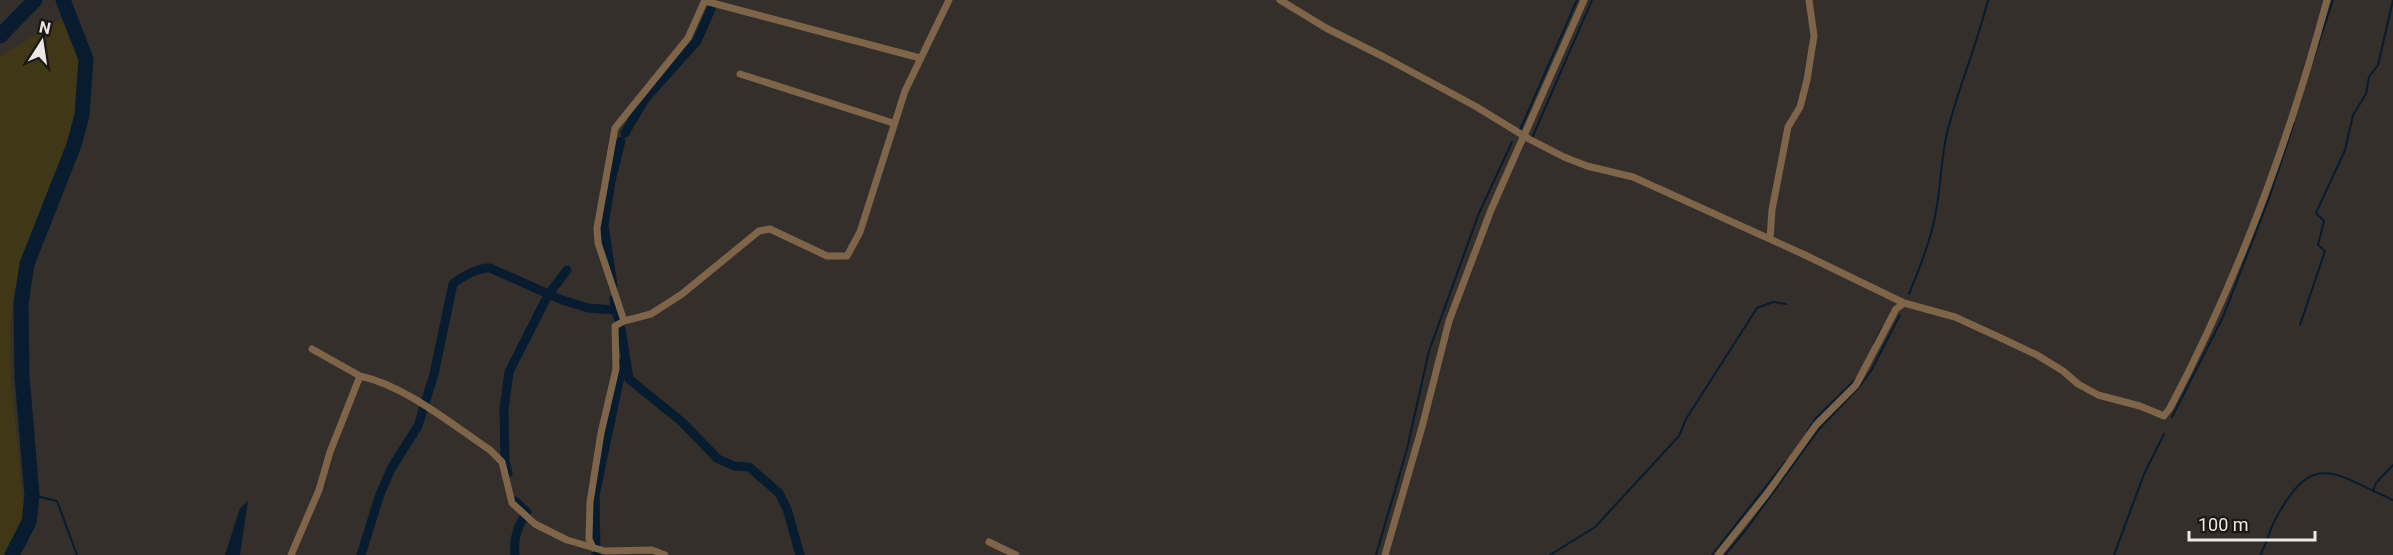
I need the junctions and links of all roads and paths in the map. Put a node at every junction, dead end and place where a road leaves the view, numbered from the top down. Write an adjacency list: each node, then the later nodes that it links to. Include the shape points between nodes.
1 (949, 0): 7 (street)
2 (1280, 0): 10 (street)
3 (1584, 0): 10 (street)
4 (1809, 0): 11 (street, via 1814,36 1807,80 1800,107 1788,127)
5 (2327, 0): 12 (street, via 2266,196 2210,330 2164,416 2098,395 2037,355 1955,317)
6 (705, 1): 7 (street); 13 (street, via 688,38 615,128 597,228 598,243)
7 (920, 58): 9 (street)
8 (740, 74): 9 (street)
9 (893, 123): 13 (street, via 860,232 846,256 827,256 770,229 759,231 682,294 651,314)
10 (1523, 136): 11 (street, via 1580,163 1633,177); 23 (street, via 1449,321)
11 (1770, 239): 12 (street)
12 (1904, 303): 24 (street, via 1896,309 1856,385 1816,425)
13 (624, 321): 16 (street, via 614,328 616,369 592,483)
14 (312, 349): 15 (street)
15 (360, 376): 18 (street, via 395,390 490,450 501,462 512,503 536,524); 20 (street)
16 (589, 539): 18 (street); 19 (street)
17 (989, 542): 22 (street)
18 (579, 544): 19 (street)
19 (593, 548): 21 (street, via 652,550)
20 (291, 555)
21 (665, 555)
22 (1016, 555)
23 (1385, 555)
24 (1718, 555)

